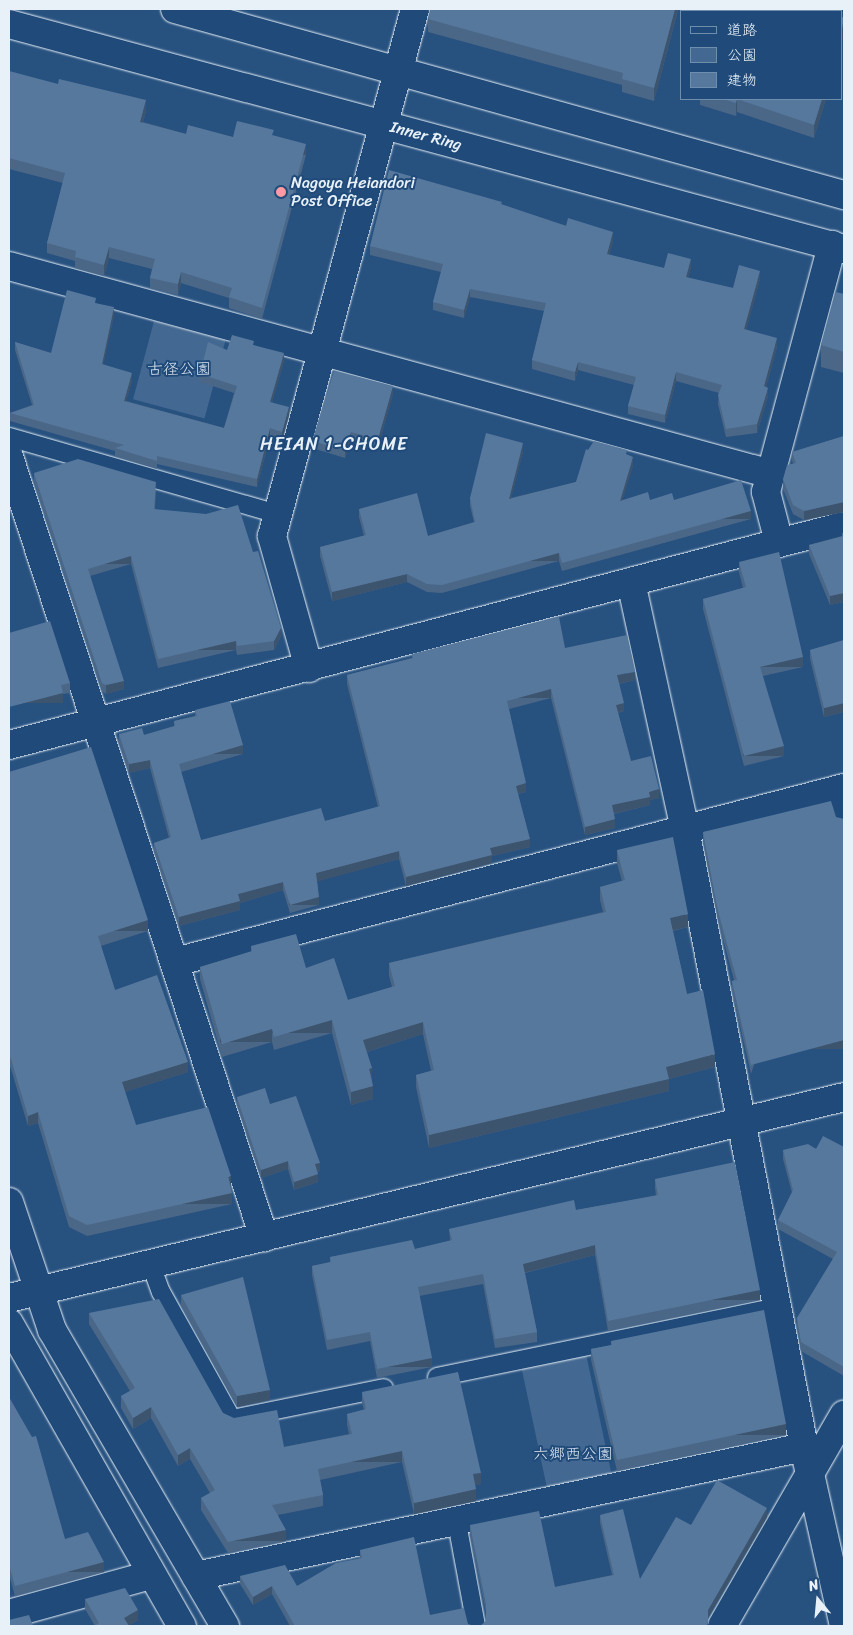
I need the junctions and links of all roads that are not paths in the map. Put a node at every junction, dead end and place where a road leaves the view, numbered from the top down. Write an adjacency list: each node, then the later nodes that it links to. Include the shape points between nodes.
1 (175, 9): 4 (street)
2 (415, 9): 4 (street)
3 (9, 24): 5 (street, Inner Ring)
4 (398, 72): 5 (street); 6 (street)
5 (383, 125): 7 (street, Inner Ring); 9 (street)
6 (844, 195)
7 (838, 247): 12 (street)
8 (9, 266): 9 (street)
9 (321, 352): 12 (street); 13 (street)
10 (9, 437): 13 (lane)
11 (9, 457): 18 (street)
12 (771, 474): 15 (street, via 766,492)
13 (277, 514): 17 (street, via 272,536)
14 (844, 526): 15 (street)
15 (779, 542): 16 (street)
16 (631, 582): 17 (street); 22 (street)
17 (309, 668): 18 (street)
18 (96, 723): 19 (street); 23 (street)
19 (9, 745)
20 (840, 788): 21 (lane); 22 (street)
21 (844, 819)
22 (685, 829): 23 (street); 25 (street)
23 (176, 962): 27 (street)
24 (844, 1097): 25 (street)
25 (742, 1124): 27 (street); 31 (street)
26 (9, 1202): 29 (street)
27 (264, 1237): 28 (street)
28 (151, 1265): 29 (street); 34 (lane, via 161,1292 232,1419)
29 (38, 1292): 30 (street); 39 (street, via 52,1330)
30 (9, 1298)
31 (778, 1307): 33 (lane); 36 (street)
32 (9, 1324): 38 (street)
33 (422, 1380)
34 (403, 1384)
35 (844, 1415): 36 (street)
36 (808, 1459): 37 (street, via 545,1501); 44 (street); 45 (street)
37 (457, 1523): 39 (street); 43 (lane)
38 (151, 1575): 40 (street); 41 (street)
39 (196, 1576): 42 (street)
40 (9, 1614)
41 (182, 1626)
42 (225, 1626)
43 (476, 1626)
44 (722, 1626)
45 (844, 1626)

